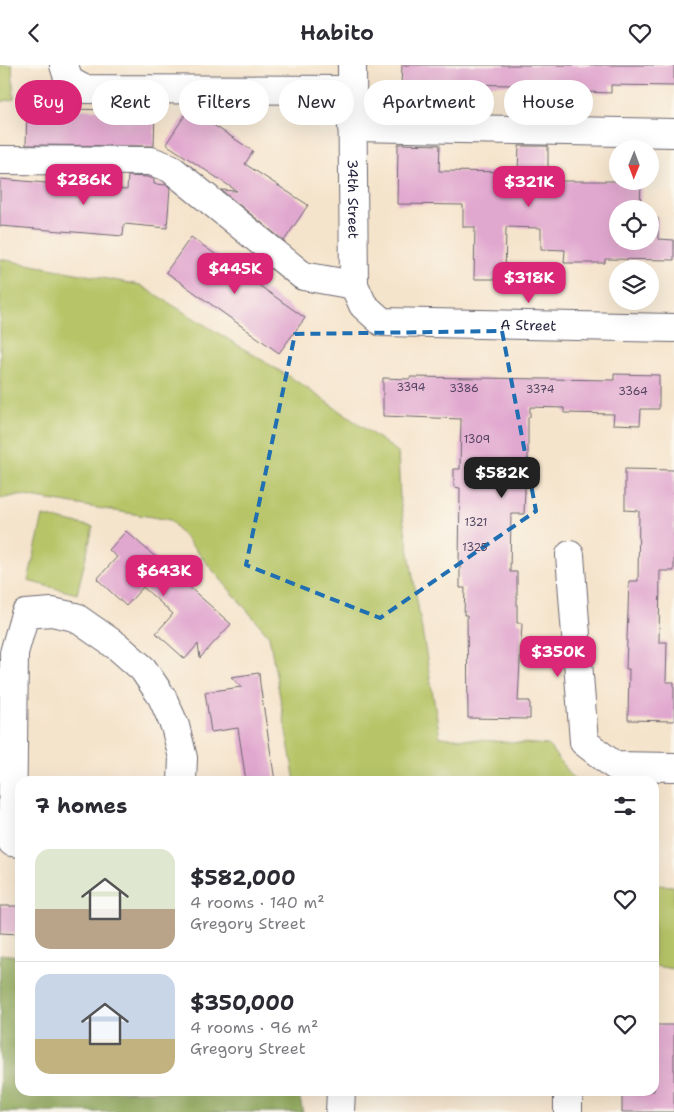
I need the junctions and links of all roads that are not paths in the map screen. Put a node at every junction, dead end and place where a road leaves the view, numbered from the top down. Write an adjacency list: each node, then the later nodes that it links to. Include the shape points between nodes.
1 (64, 65): 2 (street, via 69,81 84,89)
2 (352, 77): 3 (street, 34th Street)
3 (352, 127): 4 (street); 6 (street, 34th Street)
4 (674, 133)
5 (0, 160): 6 (street, via 159,163 184,178 303,276)
6 (354, 285): 7 (street, 34th Street, via 363,305)
7 (382, 322): 8 (street, A Street)
8 (674, 328)
9 (570, 555): 10 (street, via 584,742 615,766)
10 (674, 767)
11 (182, 776): 12 (street, via 183,758 175,725 162,697 143,669 75,617 52,611 25,614 14,653 12,842)
12 (15, 842)
13 (340, 1096): 15 (street)
14 (568, 1096): 16 (street)
15 (340, 1112)
16 (568, 1112)

